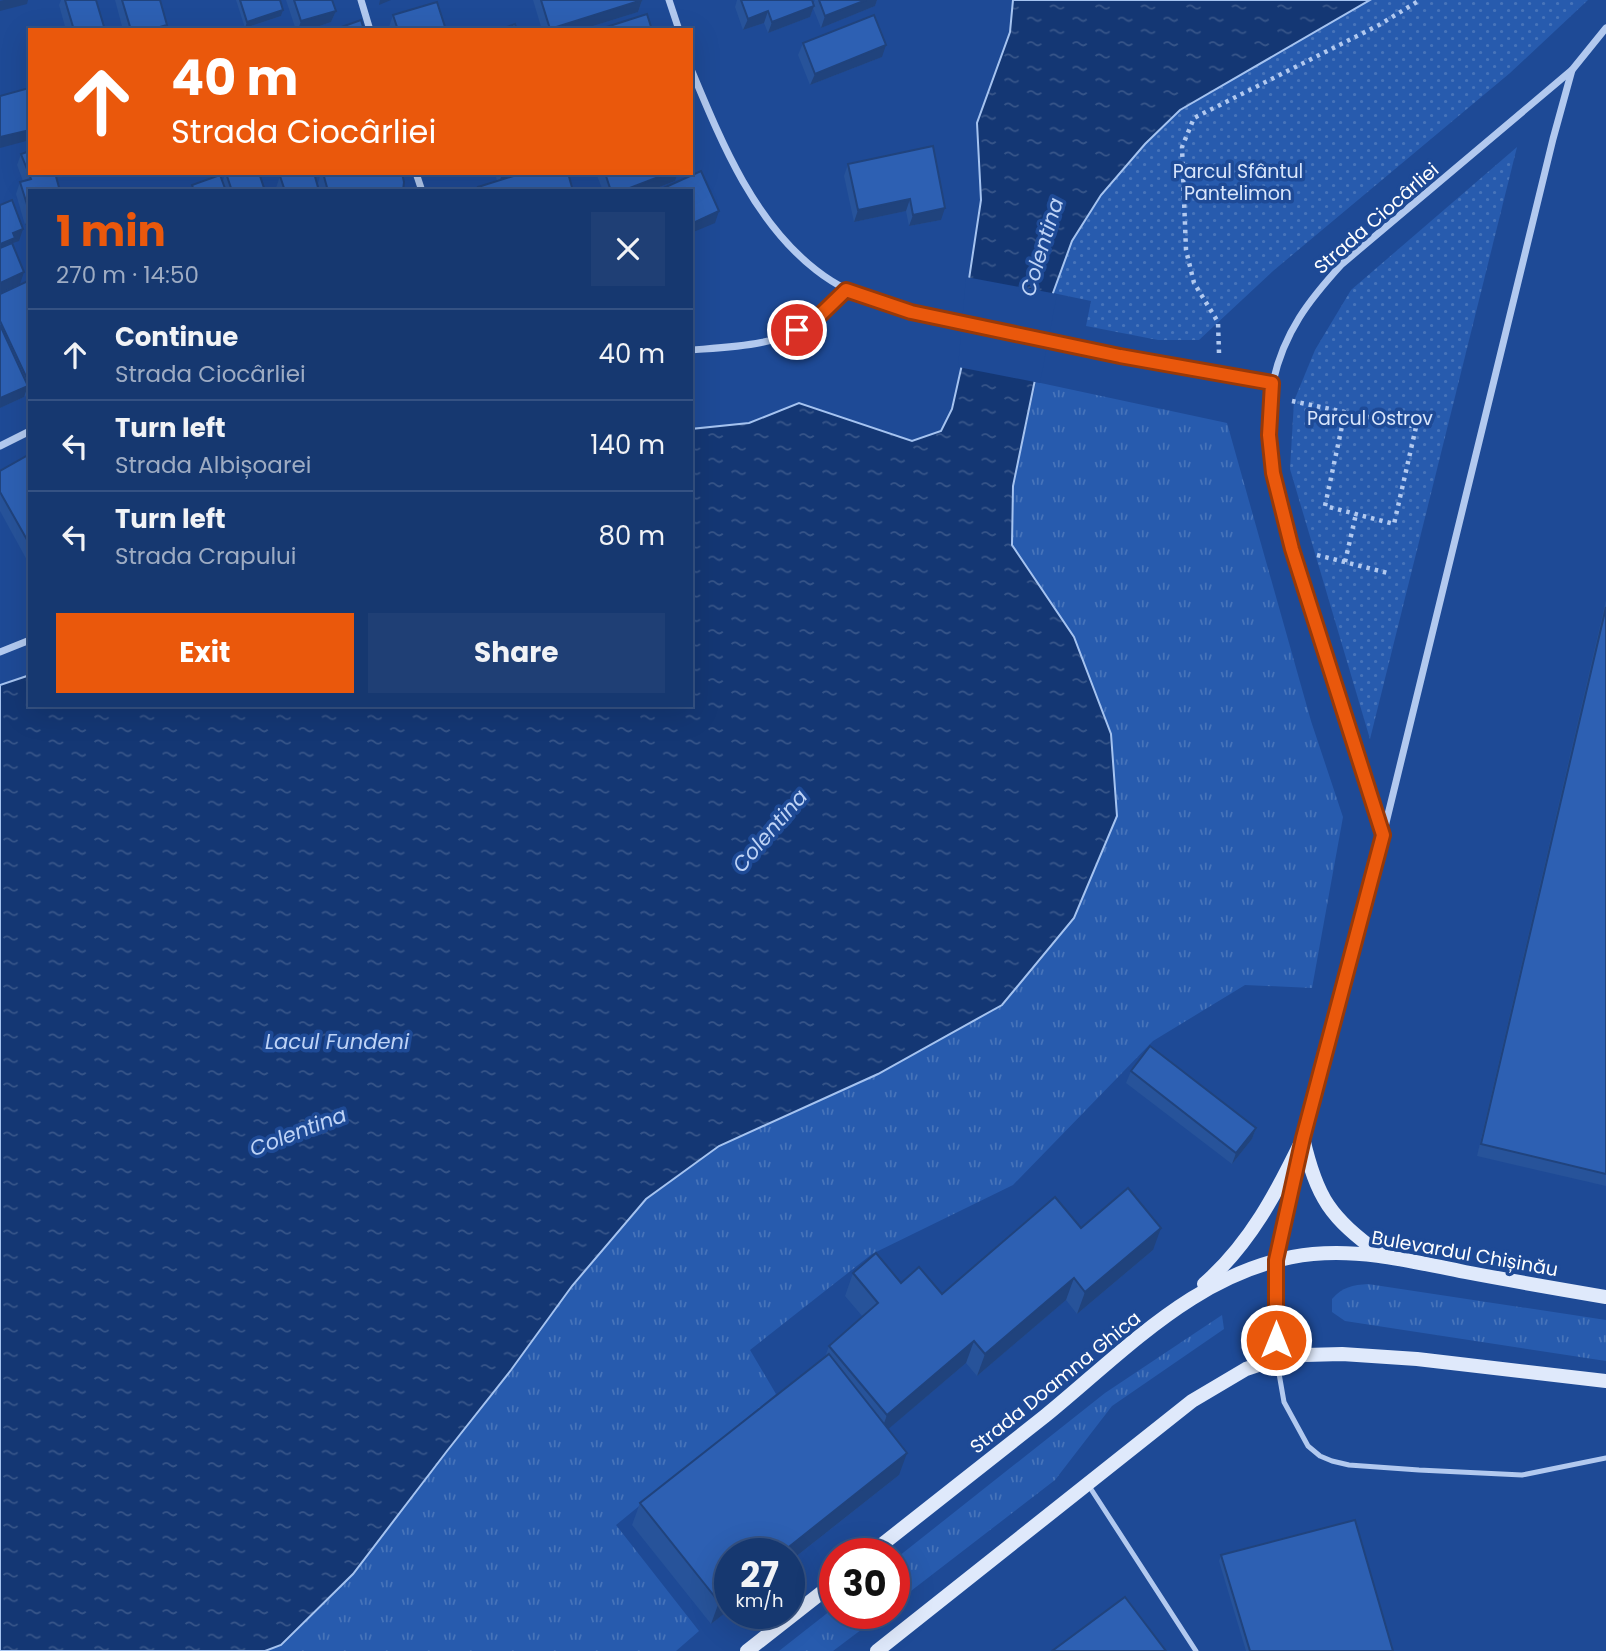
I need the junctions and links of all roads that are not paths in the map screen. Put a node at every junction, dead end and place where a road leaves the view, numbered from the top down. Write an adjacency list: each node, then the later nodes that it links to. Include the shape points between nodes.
1 (361, 0): 3 (street)
2 (670, 0): 4 (street)
3 (369, 28)
4 (678, 28)
5 (1606, 28): 6 (street, Strada Ciocârliei)
6 (1572, 70): 10 (street, Strada Ciocârliei, via 1342,264 1291,329); 15 (street, Strada Ciocârliei)
7 (693, 74): 8 (street, via 714,125 766,218 815,270)
8 (846, 290): 9 (street, via 813,322 781,337 748,346); 10 (street, via 911,312)
9 (693, 350)
10 (1272, 383): 15 (street, Strada Ciocârliei, via 1269,435 1273,473 1292,549)
11 (28, 432): 12 (street)
12 (0, 446)
13 (28, 641): 14 (street)
14 (0, 652)
15 (1383, 835): 16 (street, Strada Ciocârliei)
16 (1303, 1138): 17 (main road, via 1311,1174 1334,1215); 18 (street, Strada Ciocârliei); 20 (main road, via 1278,1189 1241,1245)
17 (1381, 1255): 18 (main road, Bulevardul Chișinău, via 1322,1254); 19 (main road, Bulevardul Chișinău)
18 (1276, 1260): 20 (main road, Strada Doamna Ghica, via 1220,1281); 21 (street, Strada Ciocârliei)
19 (1606, 1297)
20 (1180, 1304): 25 (main road, Strada Doamna Ghica)
21 (1276, 1359): 22 (main road, via 1384,1356); 23 (lane, via 1284,1402 1308,1446 1332,1461 1522,1475); 24 (main road, via 1246,1369 1192,1401)
22 (1606, 1381)
23 (1606, 1458)
24 (1088, 1484): 28 (main road); 29 (lane)
25 (890, 1538)
26 (819, 1595): 27 (main road)
27 (747, 1651)
28 (877, 1651)
29 (1196, 1651)

